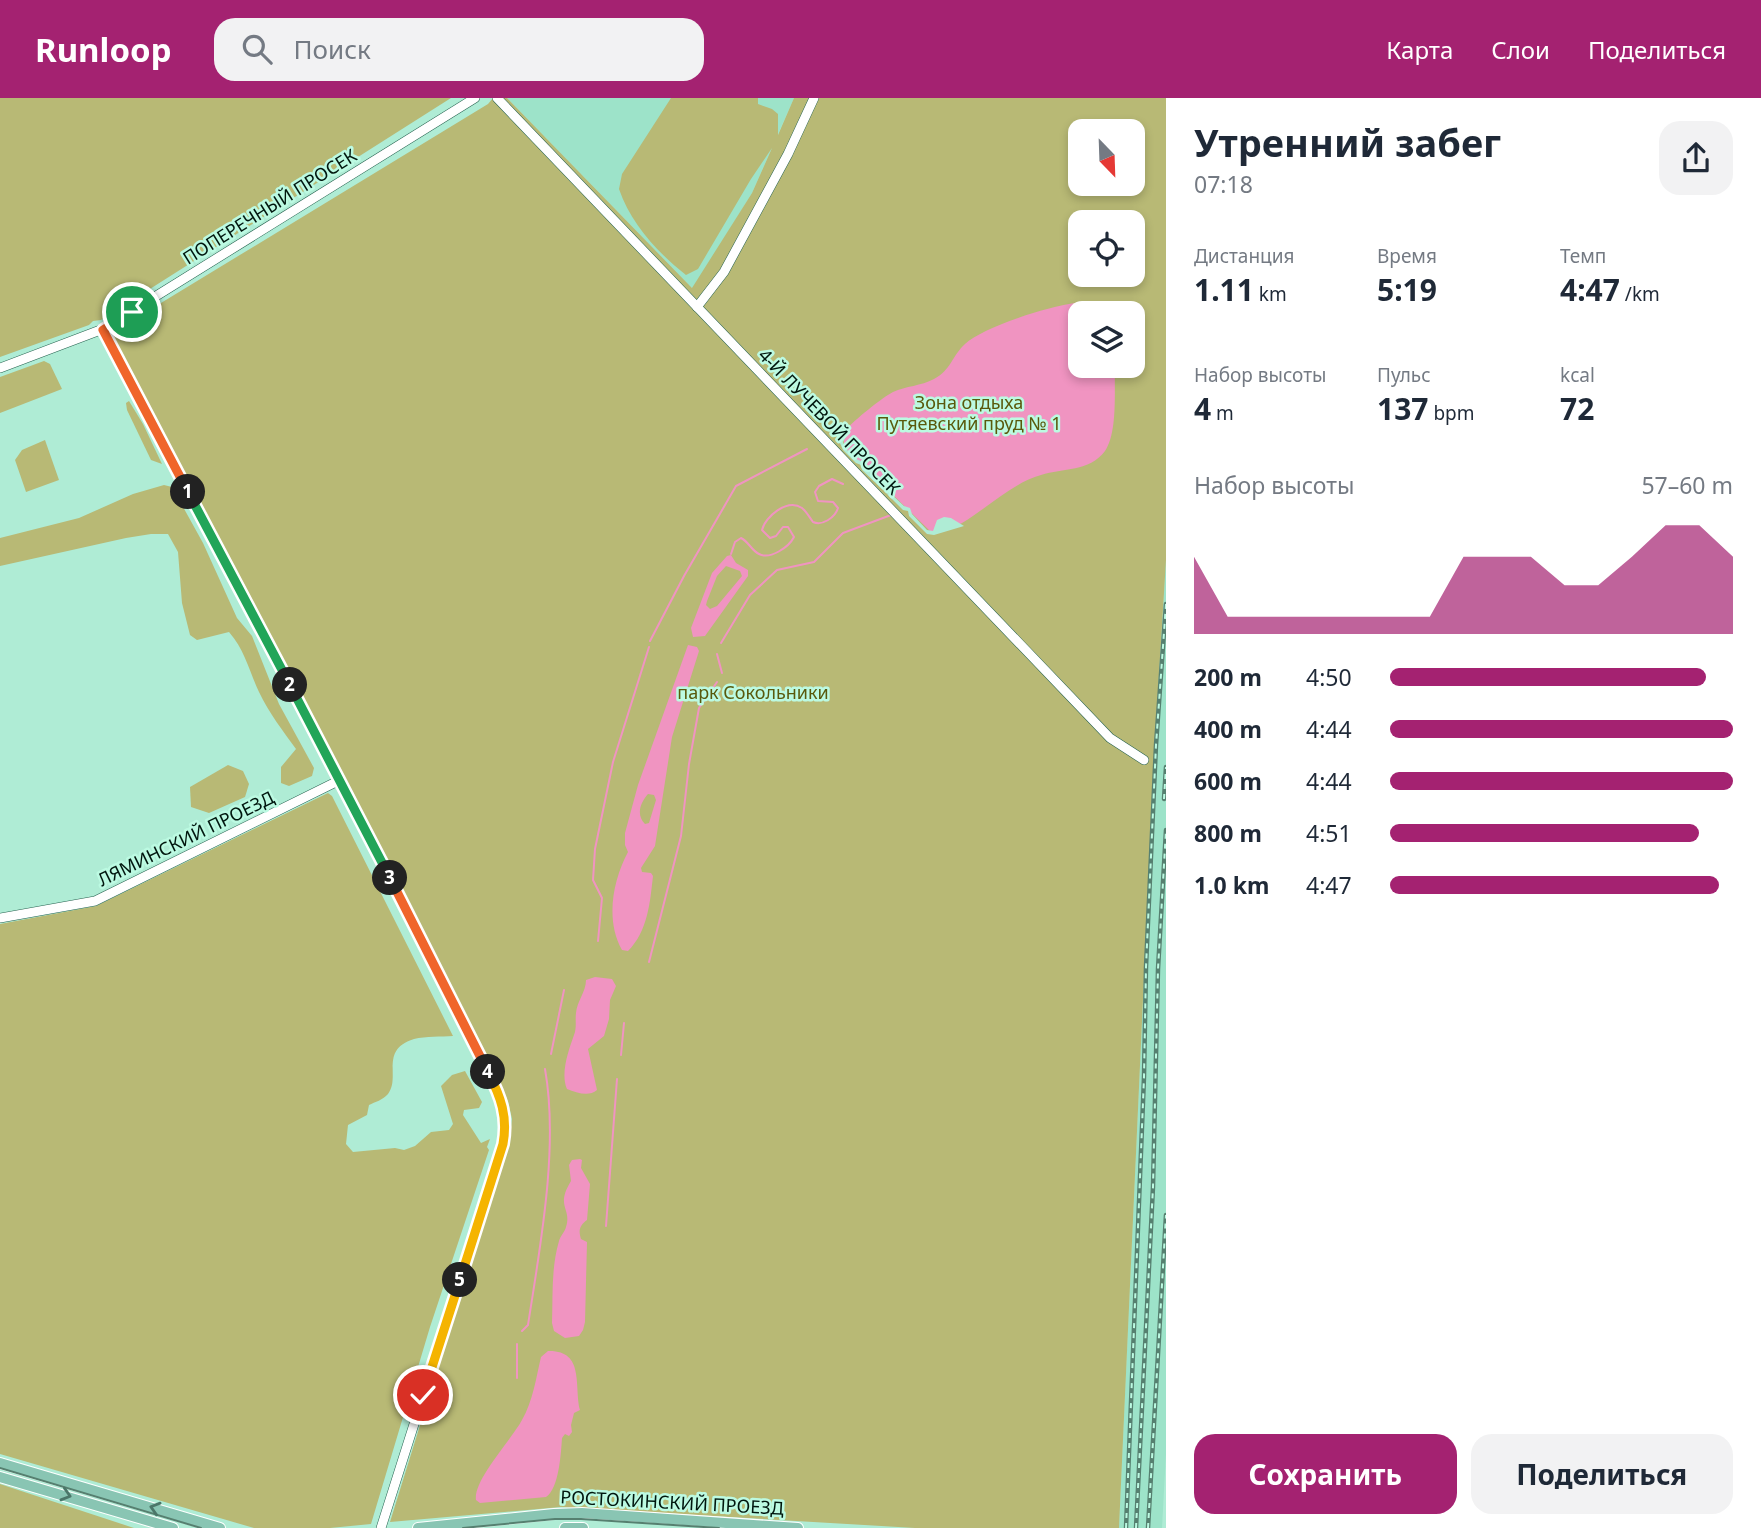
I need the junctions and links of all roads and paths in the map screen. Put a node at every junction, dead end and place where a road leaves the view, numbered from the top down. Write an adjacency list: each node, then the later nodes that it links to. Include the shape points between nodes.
1 (475, 98): 5 (street, ПОПЕРЕЧНЫЙ ПРОСЕК)
2 (497, 98): 4 (street, 4-Й ЛУЧЕВОЙ ПРОСЕК)
3 (814, 98): 4 (street, via 724,272)
4 (697, 307): 7 (street, 4-Й ЛУЧЕВОЙ ПРОСЕК, via 1110,738)
5 (103, 330): 6 (street, ПОПЕРЕЧНЫЙ ПРОСЕК); 8 (street)
6 (0, 368)
7 (1144, 760)
8 (340, 780): 9 (street, ЛЯМИНСКИЙ ПРОЕЗД, via 94,901); 14 (street, via 497,1090 506,1125)
9 (0, 918)
10 (0, 1463): 13 (main road, one-way to 10)
11 (0, 1478): 12 (main road, one-way to 12)
12 (173, 1528)
13 (220, 1528)
14 (381, 1528)
15 (418, 1528): 18 (main road, РОСТОКИНСКИЙ ПРОЕЗД, via 582,1513)
16 (565, 1528): 17 (main road, РОСТОКИНСКИЙ ПРОЕЗД)
17 (583, 1528)
18 (798, 1528)

